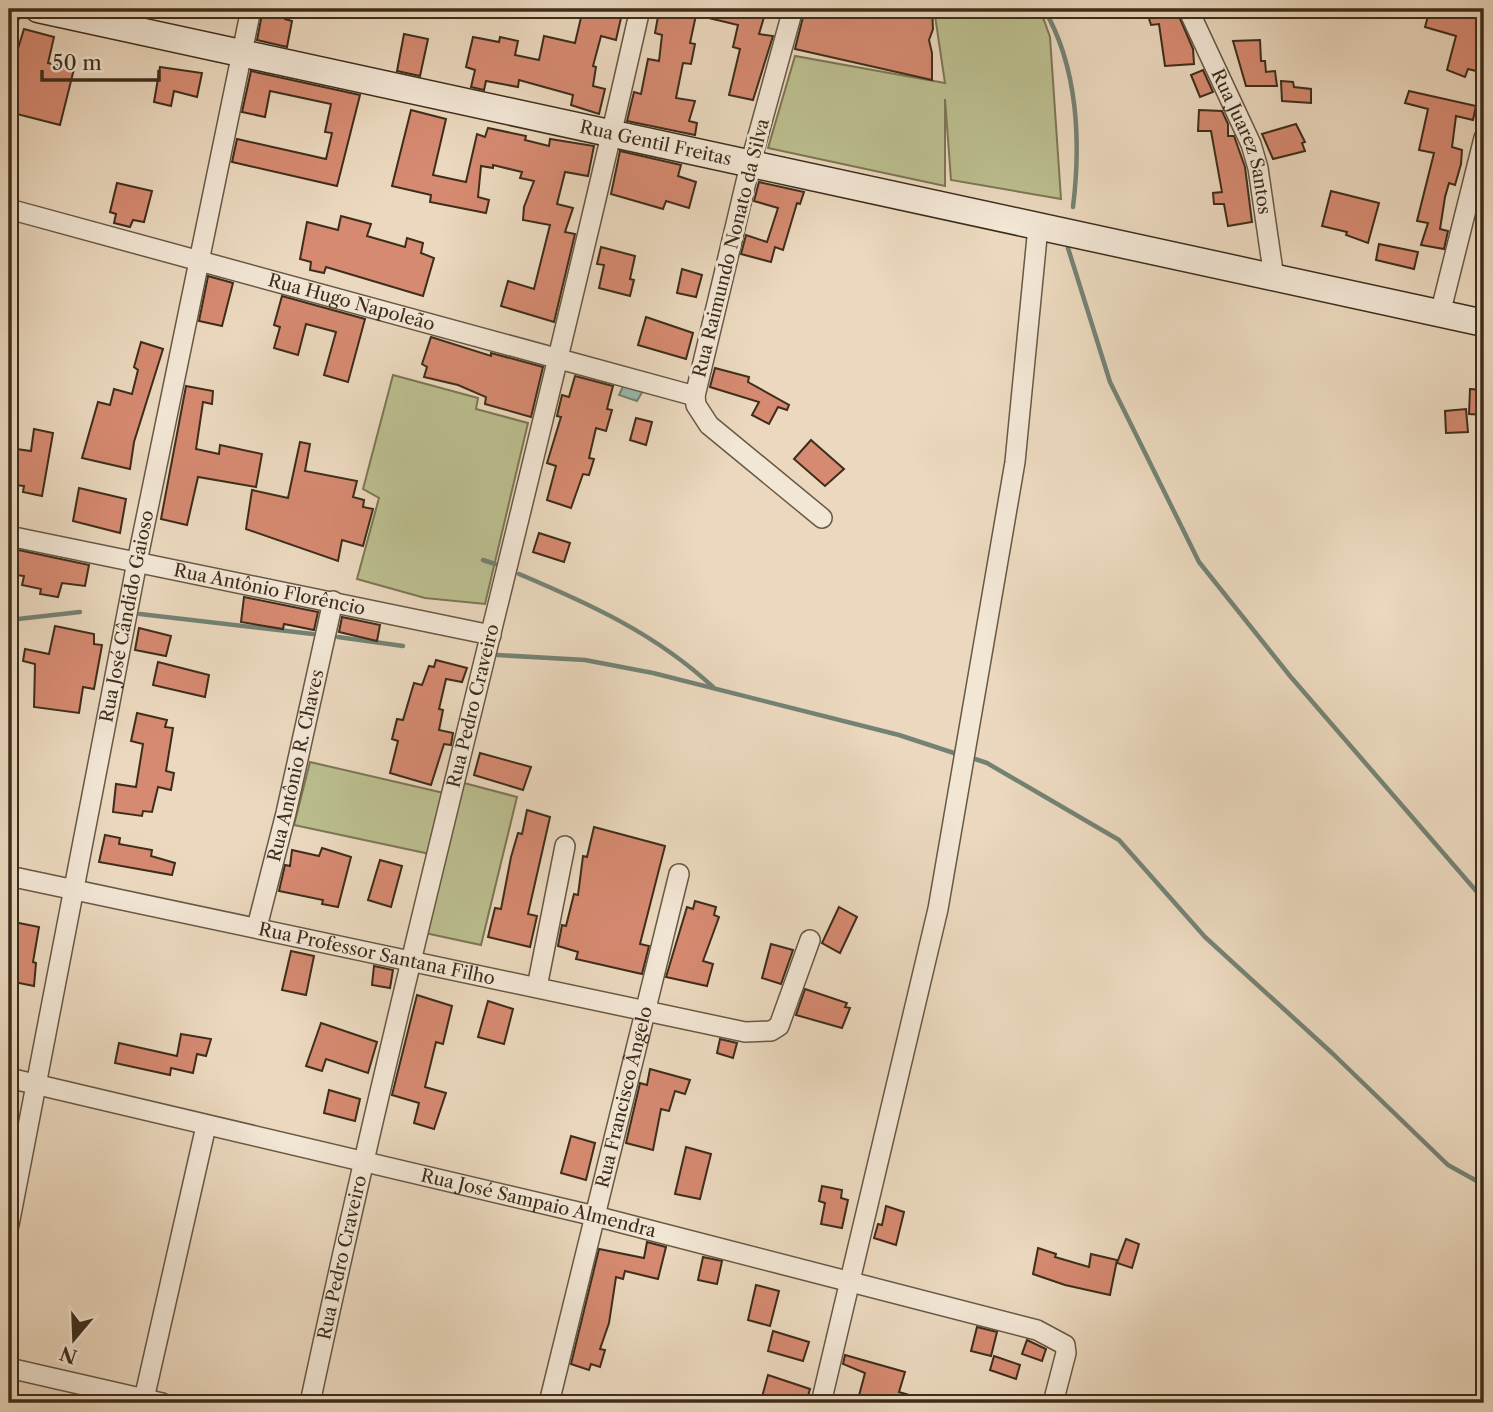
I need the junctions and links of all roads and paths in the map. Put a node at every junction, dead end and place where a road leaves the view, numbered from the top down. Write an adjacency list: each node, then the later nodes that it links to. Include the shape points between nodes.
1 (38, 9): 6 (main road, Rua Gentil Freitas)
2 (251, 9): 6 (street, Rua José Cândido Gaioso)
3 (639, 9): 7 (street, Rua Pedro Craveiro)
4 (793, 9): 9 (street, Rua Raimundo Nonato da Silva)
5 (1188, 9): 13 (street, Rua Juarez Santos, via 1251,144)
6 (239, 54): 7 (main road, Rua Gentil Freitas); 12 (street, Rua José Cândido Gaioso)
7 (612, 132): 9 (main road, Rua Gentil Freitas); 16 (street, Rua Pedro Craveiro)
8 (1484, 138): 14 (street)
9 (750, 165): 11 (main road, Rua Gentil Freitas); 17 (street, Rua Raimundo Nonato da Silva)
10 (9, 209): 12 (street, Rua Hugo Napoleão)
11 (1038, 227): 13 (main road, Rua Gentil Freitas); 38 (street, via 1015,463 938,909)
12 (200, 260): 16 (street, Rua Hugo Napoleão); 20 (street, Rua José Cândido Gaioso)
13 (1274, 278): 14 (main road, Rua Gentil Freitas)
14 (1440, 314): 15 (main road, Rua Gentil Freitas)
15 (1484, 323)
16 (558, 361): 17 (street, Rua Hugo Napoleão); 22 (street, Rua Pedro Craveiro)
17 (695, 397): 18 (street, Rua Raimundo Nonato da Silva, via 709,425)
18 (822, 518)
19 (9, 536): 20 (street, Rua Antônio Florêncio)
20 (136, 562): 21 (street, Rua Antônio Florêncio); 26 (street, Rua José Cândido Gaioso)
21 (333, 601): 22 (street, Rua Antônio Florêncio); 27 (street, Rua Antônio R. Chaves)
22 (491, 635): 29 (street, Rua Pedro Craveiro)
23 (565, 846): 30 (street)
24 (679, 874): 31 (street, Rua Francisco Ângelo)
25 (9, 876): 26 (street, Rua Professor Santana Filho)
26 (74, 890): 27 (street, Rua Professor Santana Filho); 33 (street, Rua José Cândido Gaioso)
27 (257, 927): 29 (street, Rua Professor Santana Filho)
28 (810, 940): 31 (street, Rua Professor Santana Filho, via 779,1026 771,1031 746,1032)
29 (410, 960): 30 (street, Rua Professor Santana Filho); 35 (street, Rua Pedro Craveiro)
30 (537, 987): 31 (street, Rua Professor Santana Filho)
31 (644, 1010): 36 (street, Rua Francisco Ângelo)
32 (9, 1078): 33 (street, Rua José Sampaio Almendra)
33 (36, 1084): 34 (street, Rua José Sampaio Almendra); 37 (street, Rua José Cândido Gaioso)
34 (206, 1126): 35 (street, Rua José Sampaio Almendra); 40 (street)
35 (362, 1161): 36 (street, Rua José Sampaio Almendra); 41 (street, Rua Pedro Craveiro)
36 (595, 1216): 38 (street, Rua José Sampaio Almendra); 42 (street, Rua Francisco Ângelo)
37 (9, 1225)
38 (850, 1281): 43 (street); 44 (street, Rua José Sampaio Almendra, via 1037,1330 1065,1345)
39 (9, 1368): 40 (street)
40 (153, 1401)
41 (310, 1403)
42 (549, 1403)
43 (821, 1403)
44 (1053, 1403)

